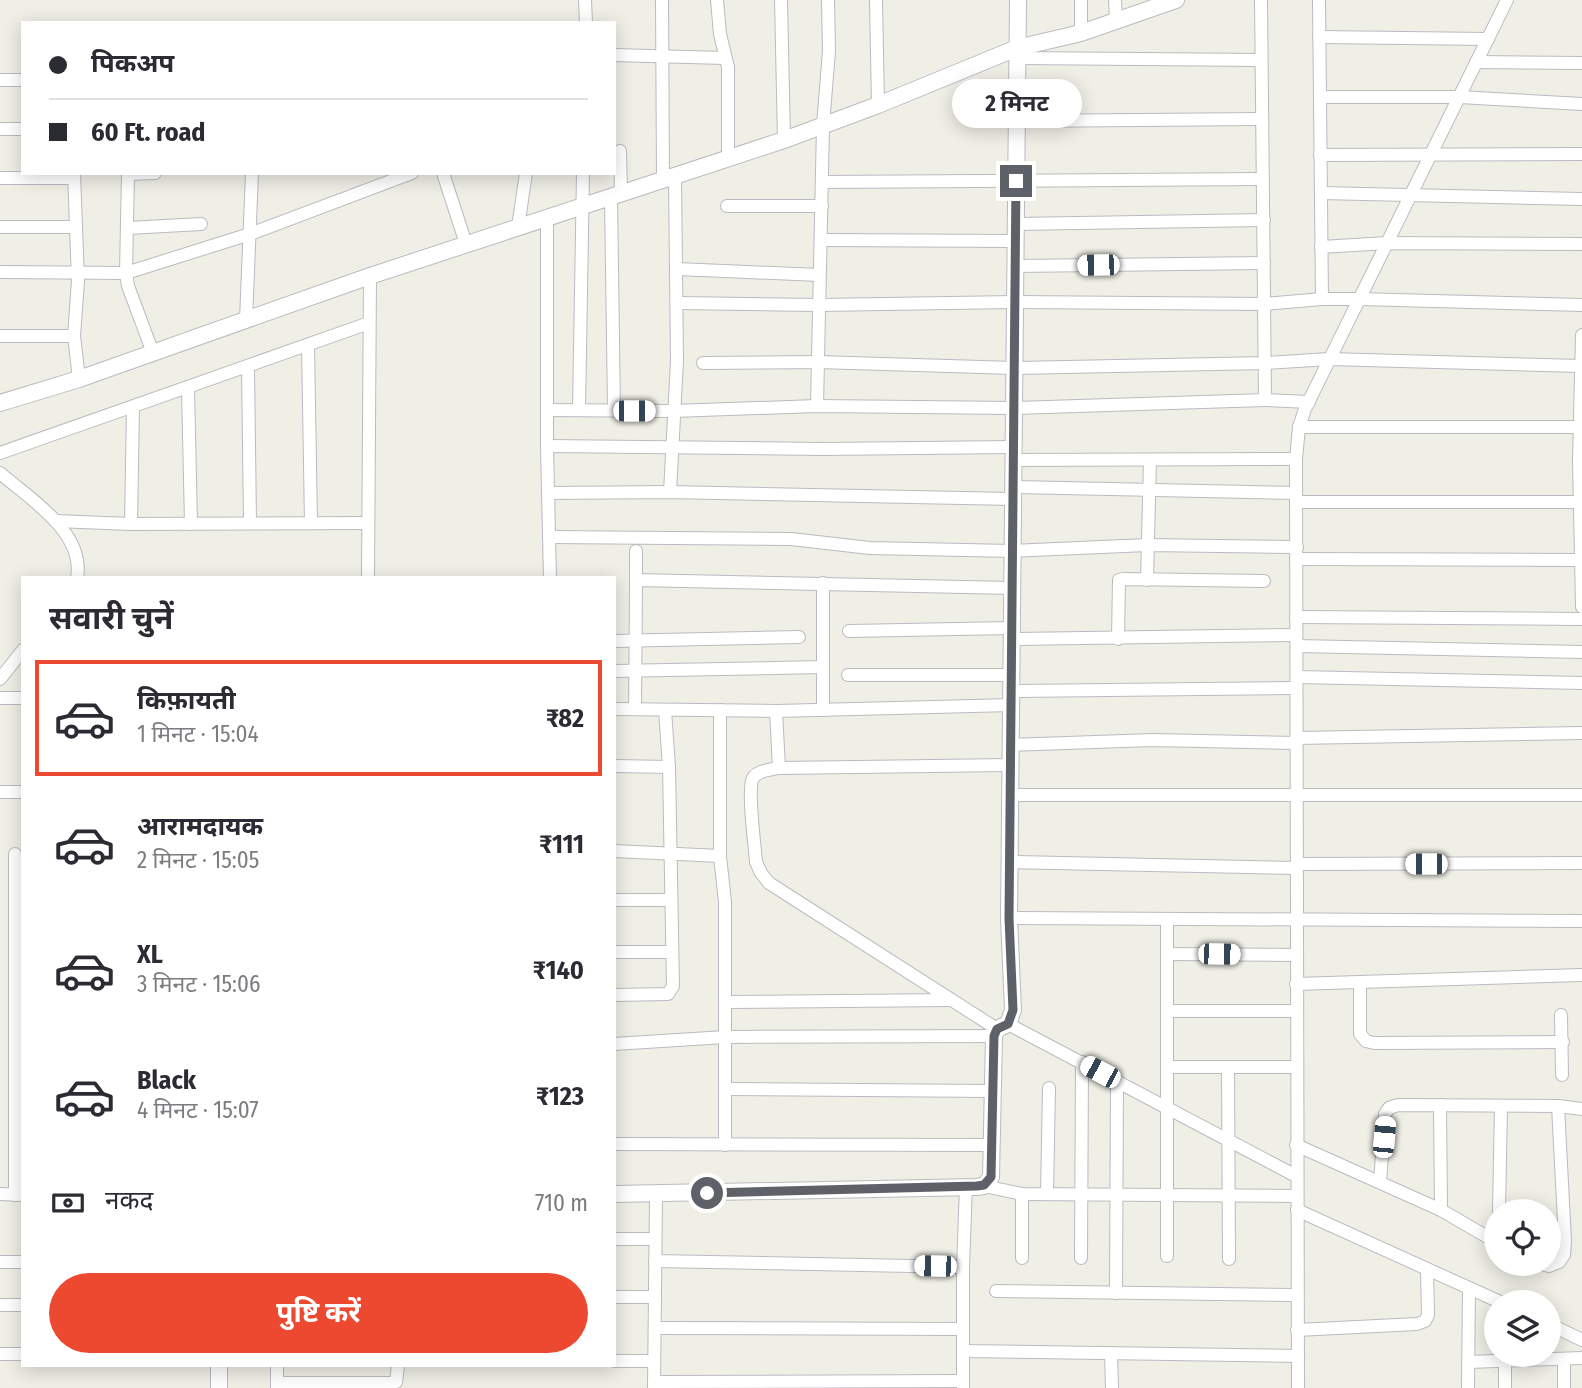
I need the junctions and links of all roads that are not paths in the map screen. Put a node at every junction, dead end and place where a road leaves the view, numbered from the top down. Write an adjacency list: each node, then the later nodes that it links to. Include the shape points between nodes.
1 (585, 0): 14 (street)
2 (662, 0): 21 (street)
3 (718, 0): 22 (street)
4 (781, 0): 37 (street)
5 (828, 0): 34 (street)
6 (876, 0): 31 (street)
7 (1018, 0): 19 (street)
8 (1081, 0): 16 (street)
9 (1115, 0): 15 (street)
10 (1176, 0): 15 (street)
11 (1261, 0): 23 (street)
12 (1319, 0): 17 (street)
13 (1507, 0): 18 (street)
14 (586, 21)
15 (1116, 21): 16 (street)
16 (1081, 33): 19 (street)
17 (1319, 37): 18 (street); 28 (street)
18 (1488, 38): 24 (street)
19 (1017, 53): 23 (street); 31 (street); 33 (street)
20 (616, 55): 21 (street)
21 (662, 55): 22 (street); 51 (street)
22 (724, 58): 42 (street, via 728,67)
23 (1261, 60): 32 (street)
24 (1476, 62): 25 (street); 29 (street)
25 (1582, 63)
26 (0, 80): 27 (street)
27 (21, 80)
28 (1320, 97): 29 (street); 41 (street)
29 (1459, 97): 30 (street); 39 (street)
30 (1582, 104)
31 (878, 105): 34 (street)
32 (1262, 119): 33 (street); 52 (street)
33 (1016, 121): 53 (street)
34 (823, 125): 37 (street); 54 (street)
35 (0, 129): 36 (street)
36 (21, 129)
37 (784, 140): 42 (street)
38 (620, 151): 57 (street)
39 (1432, 153): 40 (street); 41 (street); 56 (street)
40 (1582, 154)
41 (1320, 155): 55 (street)
42 (729, 159): 51 (street)
43 (74, 175): 50 (street); 67 (street)
44 (128, 175): 68 (street)
45 (252, 175): 70 (street)
46 (407, 175): 70 (street)
47 (444, 175): 74 (street)
48 (526, 175): 69 (street)
49 (583, 175): 61 (street)
50 (0, 178)
51 (669, 178): 57 (street); 79 (street)
52 (1263, 178): 53 (street); 63 (street)
53 (1016, 181): 54 (street); 65 (street)
54 (822, 182): 60 (street)
55 (1321, 193): 56 (street); 76 (street)
56 (1411, 194): 58 (street); 73 (street)
57 (616, 196): 61 (street); 117 (street)
58 (1582, 199)
59 (727, 206): 60 (street)
60 (822, 206): 71 (street)
61 (582, 207): 62 (street); 116 (street)
62 (547, 218): 69 (street); 115 (street)
63 (1264, 220): 65 (street); 77 (street)
64 (201, 224): 68 (street)
65 (1015, 224): 72 (street)
66 (0, 227): 67 (street)
67 (76, 227): 81 (street)
68 (128, 228): 82 (street)
69 (518, 228): 74 (street)
70 (250, 234): 82 (street); 92 (street)
71 (821, 240): 72 (street); 83 (street)
72 (1015, 241): 78 (street)
73 (1387, 243): 75 (street); 76 (street); 86 (street)
74 (466, 244): 84 (street)
75 (1582, 244)
76 (1321, 247): 85 (street)
77 (1265, 263): 78 (street); 89 (street)
78 (1015, 266): 87 (street)
79 (677, 269): 83 (street); 88 (street)
80 (0, 272): 81 (street)
81 (77, 273): 82 (street); 96 (street)
82 (126, 273): 98 (street)
83 (819, 275): 90 (street)
84 (370, 276): 92 (street); 93 (street)
85 (1322, 299): 86 (street); 89 (street)
86 (1360, 299): 91 (street); 99 (street)
87 (1015, 302): 89 (street); 90 (street); 105 (street)
88 (678, 303): 90 (street); 118 (street)
89 (1265, 304): 102 (street)
90 (819, 305): 100 (street)
91 (1582, 305)
92 (246, 320): 98 (street)
93 (369, 323): 97 (street); 139 (street)
94 (1582, 335): 104 (street)
95 (0, 336): 96 (street)
96 (74, 336): 106 (street)
97 (308, 345): 103 (street); 138 (street)
98 (153, 353): 106 (street)
99 (1329, 359): 102 (street); 104 (street); 110 (street)
100 (818, 362): 101 (street); 105 (street); 112 (street)
101 (703, 363)
102 (1266, 363): 105 (street); 109 (street)
103 (248, 366): 108 (street); 137 (street)
104 (1581, 366): 107 (street)
105 (1014, 368): 114 (street)
106 (79, 379): 111 (street)
107 (1581, 383): 120 (street)
108 (188, 388): 113 (street); 141 (street)
109 (1265, 400): 110 (street); 114 (street)
110 (1309, 402): 119 (street)
111 (0, 403)
112 (817, 406): 114 (street); 118 (street)
113 (133, 407): 123 (street); 140 (street)
114 (1014, 408): 124 (street)
115 (548, 410): 116 (street); 121 (street)
116 (579, 410): 117 (street)
117 (614, 411): 118 (street)
118 (674, 411): 122 (street)
119 (1298, 427): 120 (street); 125 (street)
120 (1580, 430): 128 (street)
121 (547, 446): 122 (street); 131 (street)
122 (671, 448): 124 (street); 130 (street)
123 (0, 453)
124 (1013, 453): 126 (street); 132 (street)
125 (1296, 459): 126 (street); 133 (street)
126 (1150, 460): 129 (street)
127 (0, 473): 136 (street)
128 (1581, 475): 134 (street)
129 (1150, 489): 132 (street); 133 (street); 143 (street)
130 (670, 492): 131 (street); 132 (street)
131 (549, 493): 142 (street)
132 (1013, 493): 145 (street)
133 (1296, 497): 134 (street); 146 (street)
134 (1580, 502): 135 (street)
135 (1581, 520): 147 (street)
136 (55, 521): 140 (street); 148 (street, via 74,548)
137 (250, 523): 138 (street); 141 (street)
138 (311, 523): 139 (street)
139 (368, 523): 149 (street)
140 (131, 524): 141 (street)
141 (191, 524)
142 (549, 537): 145 (street, via 791,539 870,548); 150 (street)
143 (1147, 545): 145 (street); 146 (street); 152 (street)
144 (636, 551): 151 (street)
145 (1012, 551): 155 (street)
146 (1296, 553): 147 (street); 157 (street)
147 (1581, 560): 156 (street)
148 (77, 576)
149 (368, 576)
150 (550, 576)
151 (636, 580): 154 (street); 163 (street)
152 (1147, 580): 153 (street); 162 (street, via 1119,580)
153 (1264, 581)
154 (823, 583): 155 (street); 168 (street)
155 (1012, 588): 160 (street)
156 (1582, 607)
157 (1296, 617): 158 (street); 165 (street)
158 (1582, 619)
159 (849, 631): 160 (street)
160 (1012, 634): 162 (street); 175 (street)
161 (799, 637): 163 (street)
162 (1118, 639): 165 (street)
163 (635, 640): 164 (street); 169 (street)
164 (616, 641)
165 (1297, 641): 166 (street); 173 (street)
166 (1582, 652)
167 (21, 653): 172 (street)
168 (823, 667): 169 (street); 182 (street)
169 (635, 670): 170 (street); 179 (street)
170 (616, 671)
171 (848, 675): 175 (street)
172 (0, 679)
173 (1297, 683): 174 (street); 175 (street); 185 (street)
174 (1582, 683)
175 (1011, 690): 182 (street); 186 (street)
176 (0, 698): 177 (street)
177 (21, 698)
178 (616, 709): 179 (street)
179 (635, 709): 180 (street)
180 (665, 710): 181 (street); 189 (street)
181 (720, 710): 183 (street); 200 (street)
182 (823, 710): 183 (street)
183 (776, 711): 190 (street)
184 (1582, 733): 185 (street)
185 (1296, 740): 186 (street); 195 (street)
186 (1011, 745): 187 (street)
187 (1010, 765): 190 (street); 193 (street)
188 (616, 766): 189 (street)
189 (669, 767): 197 (street)
190 (779, 768): 218 (street, via 759,772 752,779 756,862 761,873 769,883)
191 (0, 792): 192 (street)
192 (21, 792)
193 (1010, 795): 195 (street); 201 (street)
194 (1582, 795): 195 (street)
195 (1296, 797): 203 (street)
196 (616, 852): 197 (street)
197 (670, 852): 200 (street); 205 (street)
198 (0, 854): 199 (street)
199 (19, 854): 257 (street)
200 (720, 856): 219 (street)
201 (1010, 862): 203 (street); 206 (street)
202 (1582, 863): 203 (street)
203 (1296, 866): 208 (street)
204 (616, 900): 205 (street)
205 (671, 900): 211 (street)
206 (1009, 918): 207 (street); 223 (street, via 1013,1010)
207 (1167, 919): 208 (street); 212 (street)
208 (1296, 921): 209 (street); 213 (street)
209 (1582, 921)
210 (616, 952): 211 (street)
211 (672, 952): 217 (street, via 673,986 668,994)
212 (1167, 954): 213 (street); 220 (street)
213 (1296, 955): 215 (street)
214 (1582, 975): 216 (street)
215 (1296, 984): 216 (street); 221 (street)
216 (1360, 984): 225 (street, via 1360,1034 1366,1041)
217 (616, 995)
218 (952, 1000): 219 (street); 223 (street)
219 (725, 1002): 224 (street)
220 (1167, 1011): 221 (street); 228 (street)
221 (1296, 1011): 230 (street)
222 (1561, 1015): 225 (street)
223 (1000, 1030): 224 (street); 227 (street); 235 (street)
224 (724, 1037): 226 (street); 234 (street)
225 (1563, 1042): 231 (street)
226 (616, 1044)
227 (1082, 1062): 232 (street); 255 (street)
228 (1167, 1067): 229 (street); 239 (street)
229 (1228, 1067): 230 (street); 241 (street)
230 (1296, 1067): 245 (street)
231 (1562, 1074)
232 (1117, 1081): 239 (street); 256 (street)
233 (1049, 1088): 254 (street)
234 (725, 1089): 235 (street); 243 (street)
235 (993, 1091): 244 (street)
236 (1440, 1105): 237 (street); 247 (street, via 1398,1105 1385,1114); 263 (street)
237 (1501, 1106): 238 (street); 261 (street)
238 (1558, 1106): 240 (street); 271 (street, via 1565,1241)
239 (1167, 1107): 241 (street); 258 (street)
240 (1582, 1109)
241 (1228, 1140): 246 (street); 259 (street)
242 (616, 1144): 243 (street)
243 (725, 1145): 244 (street)
244 (992, 1145): 248 (street, via 991,1177)
245 (1296, 1145): 246 (street); 247 (street)
246 (1296, 1176): 260 (street)
247 (1380, 1182): 263 (street)
248 (984, 1185): 249 (street); 253 (street)
249 (966, 1186): 252 (street); 275 (street)
250 (0, 1194): 257 (street)
251 (616, 1194): 252 (street)
252 (656, 1194): 265 (street)
253 (1022, 1194): 254 (street); 268 (street)
254 (1047, 1194): 255 (street)
255 (1082, 1194): 256 (street); 269 (street)
256 (1117, 1194): 258 (street); 279 (street)
257 (19, 1195)
258 (1166, 1195): 259 (street); 267 (street)
259 (1228, 1195): 260 (street); 270 (street)
260 (1297, 1196): 262 (street)
261 (1499, 1199)
262 (1297, 1210): 276 (street); 280 (street)
263 (1441, 1210): 264 (street)
264 (1484, 1235)
265 (655, 1239): 266 (street); 272 (street)
266 (616, 1240)
267 (1167, 1256)
268 (1022, 1258)
269 (1081, 1258)
270 (1229, 1259)
271 (1561, 1259)
272 (655, 1261): 275 (street); 283 (street)
273 (0, 1262): 274 (street)
274 (21, 1262)
275 (963, 1267): 287 (street)
276 (1427, 1269): 277 (street); 288 (street, via 1428,1315 1424,1321)
277 (1469, 1288): 281 (street); 301 (street)
278 (996, 1291): 279 (street)
279 (1116, 1293): 280 (street)
280 (1297, 1295): 288 (street)
281 (1484, 1295)
282 (616, 1297): 283 (street)
283 (655, 1297): 286 (street)
284 (0, 1305): 285 (street)
285 (21, 1305)
286 (655, 1328): 287 (street); 300 (street)
287 (963, 1329): 291 (street)
288 (1297, 1330): 295 (street)
289 (1561, 1330): 290 (street)
290 (1582, 1340)
291 (963, 1351): 292 (street); 309 (street)
292 (1111, 1353): 295 (street); 311 (street)
293 (0, 1354): 294 (street)
294 (21, 1354)
295 (1298, 1356): 312 (street)
296 (1582, 1358): 298 (street)
297 (1561, 1359): 298 (street)
298 (1564, 1359): 315 (street)
299 (616, 1360): 300 (street)
300 (654, 1361): 308 (street)
301 (1468, 1362): 302 (street); 313 (street)
302 (1484, 1362)
303 (219, 1367): 310 (street)
304 (276, 1367): 307 (street)
305 (398, 1367): 307 (street, via 398,1378 391,1383)
306 (1505, 1367): 314 (street)
307 (276, 1385)
308 (654, 1385): 309 (street)
309 (963, 1385)
310 (219, 1388)
311 (1112, 1388)
312 (1298, 1388)
313 (1468, 1388)
314 (1505, 1388)
315 (1564, 1388)

